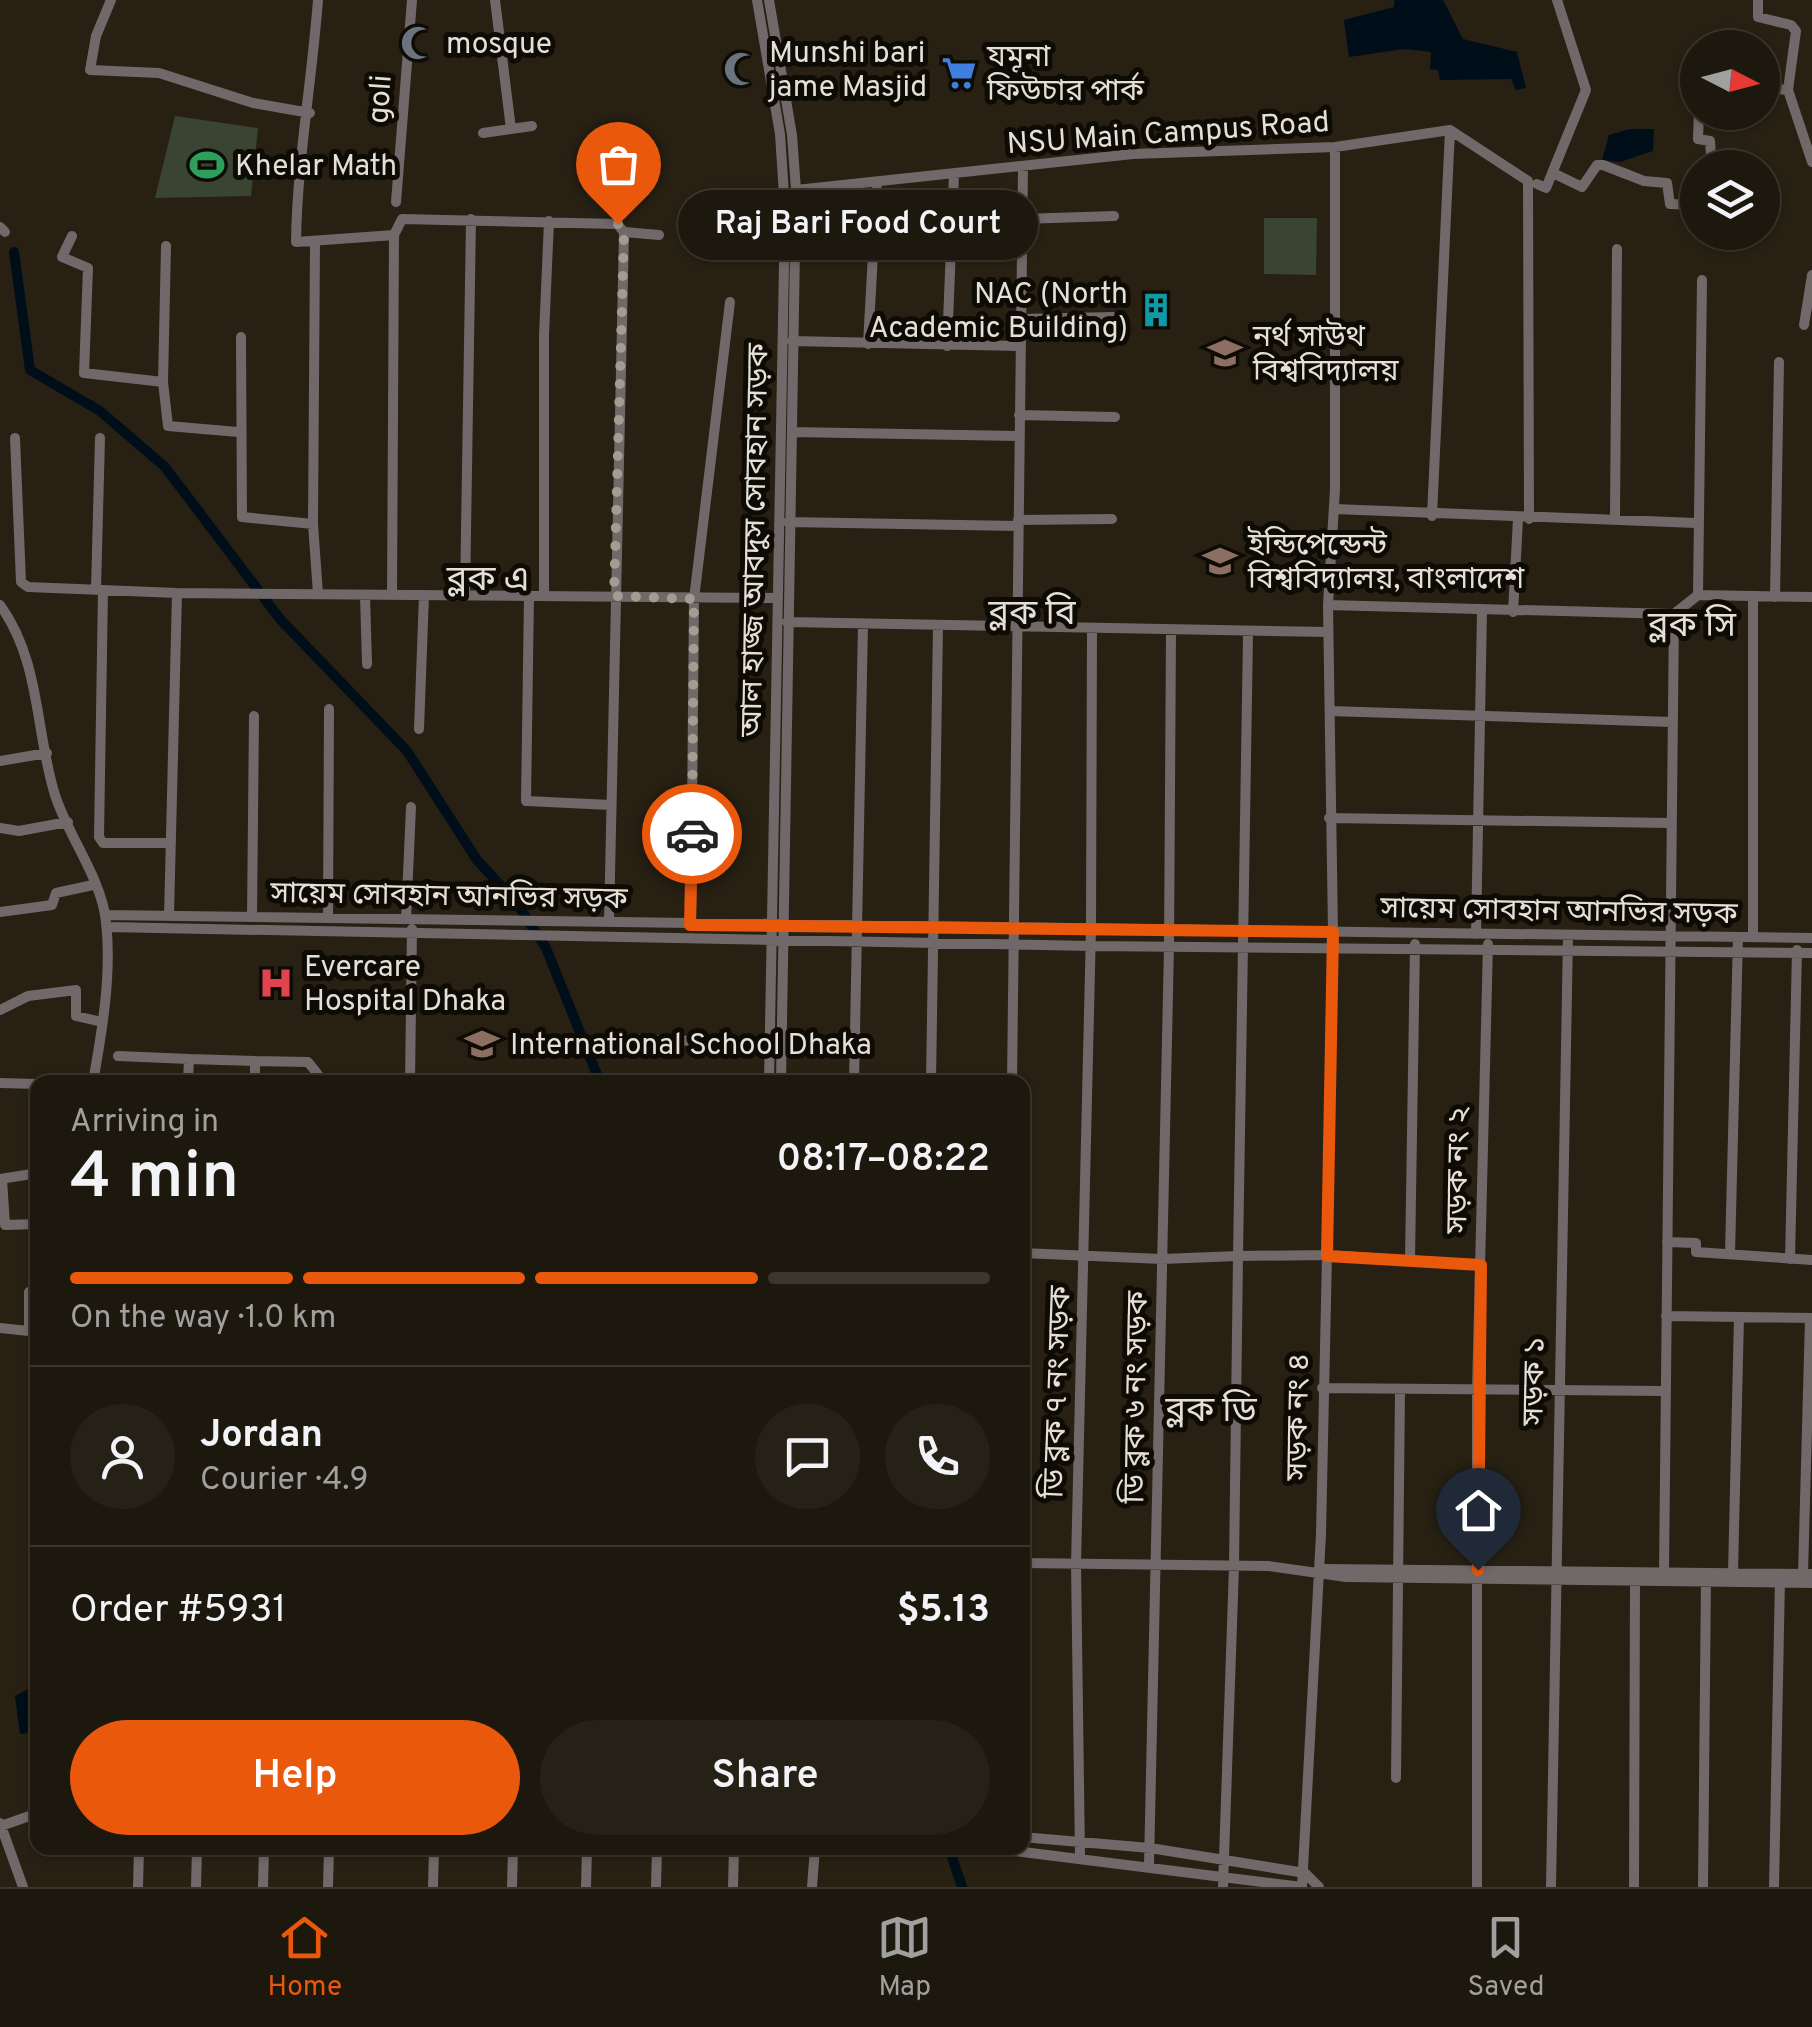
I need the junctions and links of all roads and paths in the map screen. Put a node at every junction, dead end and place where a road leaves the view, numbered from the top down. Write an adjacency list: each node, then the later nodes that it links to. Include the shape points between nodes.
1 (111, 0): 11 (street, via 90,70 159,73)
2 (318, 0): 11 (street)
3 (412, 0): 27 (street, goli)
4 (494, 0): 13 (street)
5 (757, 0): 85 (street, আল হাজ্জ আবদুস সোবহান সড়ক, via 780,134 785,210)
6 (769, 0): 26 (street)
7 (1558, 0): 23 (street, via 1586,90)
8 (1758, 0): 10 (street, via 1758,17 1794,27)
9 (1780, 89): 10 (street)
10 (1788, 90): 17 (street)
11 (310, 113): 37 (street, via 296,242)
12 (532, 126): 13 (street)
13 (510, 129): 16 (street)
14 (1450, 130): 18 (street, NSU Main Campus Road); 25 (street); 63 (street)
15 (1698, 130): 19 (street)
16 (483, 134)
17 (1808, 134): 20 (street)
18 (1334, 147): 21 (street, NSU Main Campus Road, via 1133,154); 62 (street, সড়ক নং ৪)
19 (1711, 150)
20 (1812, 162)
21 (1023, 166): 22 (street, NSU Main Campus Road); 30 (street)
22 (954, 174): 24 (street, NSU Main Campus Road); 49 (street)
23 (1555, 174): 25 (street, via 1546,188); 28 (street, via 1582,188 1599,164 1666,184 1670,204)
24 (877, 182): 26 (street, NSU Main Campus Road); 48 (street)
25 (1533, 183): 66 (street)
26 (796, 190): 47 (street)
27 (396, 202)
28 (1680, 204)
29 (1114, 216): 30 (street)
30 (1022, 219): 44 (street)
31 (472, 220): 32 (street); 34 (street, via 402,219); 77 (street)
32 (550, 221): 33 (street, via 618,224); 80 (street)
33 (624, 232): 35 (street); 81 (street)
34 (394, 235): 37 (street); 75 (street)
35 (659, 235)
36 (72, 236): 52 (street, via 62,257 88,268 84,373)
37 (316, 243): 69 (street)
38 (166, 246): 52 (street)
39 (1618, 248): 64 (street)
40 (1812, 276): 45 (street)
41 (1702, 280): 70 (street)
42 (730, 302): 86 (street)
43 (1112, 318): 44 (street)
44 (1020, 319): 50 (street)
45 (1804, 325)
46 (241, 337): 55 (street)
47 (792, 341): 48 (street); 56 (street)
48 (868, 344): 49 (street)
49 (947, 346): 50 (street)
50 (1020, 346): 53 (street)
51 (1779, 362): 83 (street)
52 (163, 382): 55 (street, via 168,426)
53 (1019, 415): 54 (street); 57 (street)
54 (1115, 416)
55 (238, 432): 69 (street, via 242,517)
56 (792, 432): 57 (street); 67 (street)
57 (1018, 436): 68 (street)
58 (15, 438): 61 (street)
59 (100, 438): 71 (street)
60 (0, 509): 61 (street)
61 (16, 509): 71 (street, via 21,582)
62 (1334, 509): 63 (street); 88 (street, সড়ক নং ৪)
63 (1432, 516): 66 (street)
64 (1615, 517): 66 (street); 70 (street)
65 (1112, 519): 68 (street)
66 (1524, 519): 90 (street)
67 (788, 522): 68 (street); 93 (street)
68 (1018, 523): 96 (street)
69 (313, 524): 73 (street)
70 (1696, 524): 78 (street)
71 (99, 589): 72 (street); 117 (street, via 99,838)
72 (177, 593): 73 (street); 117 (street)
73 (318, 594): 74 (street)
74 (365, 594): 75 (street); 101 (street)
75 (392, 595): 76 (street)
76 (424, 595): 77 (street); 107 (street)
77 (465, 595): 79 (street)
78 (1698, 595): 82 (street); 91 (street)
79 (529, 596): 80 (street); 110 (street, via 526,800)
80 (544, 596): 81 (street)
81 (614, 596): 86 (street); 110 (street)
82 (1753, 597): 83 (street); 142 (street)
83 (1775, 597): 84 (street)
84 (1812, 597)
85 (778, 598): 86 (street); 126 (street, আল হাজ্জ আবদুস সোবহান সড়ক)
86 (694, 599): 127 (street)
87 (0, 605): 92 (street)
88 (1328, 605): 89 (street); 99 (street, সড়ক নং ৪)
89 (1482, 611): 90 (street); 105 (street)
90 (1514, 612): 91 (street)
91 (1674, 614): 106 (street)
92 (6, 622): 108 (street, via 28,661)
93 (786, 622): 94 (street); 126 (street)
94 (862, 624): 95 (street); 128 (street)
95 (938, 626): 96 (street); 129 (street)
96 (1016, 629): 97 (street); 130 (street)
97 (1092, 630): 98 (street); 131 (street, ডি ব্লক ৭ নং সড়ক)
98 (1170, 632): 100 (street); 132 (street, ডি ব্লক ৬ নং সড়ক)
99 (1328, 632): 100 (street); 103 (street, সড়ক নং ৪)
100 (1248, 634): 133 (street)
101 (367, 664)
102 (329, 710): 122 (street)
103 (1330, 712): 105 (street); 112 (street, সড়ক নং ৪)
104 (254, 716): 121 (street)
105 (1481, 717): 106 (street); 114 (street)
106 (1673, 722): 115 (street)
107 (419, 730)
108 (47, 753): 109 (street); 113 (street)
109 (0, 761)
110 (611, 805): 125 (street)
111 (411, 807): 123 (street)
112 (1330, 818): 114 (street); 134 (street, সড়ক নং ৪)
113 (68, 822): 116 (street); 118 (street)
114 (1478, 822): 115 (street); 137 (street)
115 (1671, 823): 140 (street)
116 (0, 828)
117 (171, 842): 120 (street)
118 (93, 885): 119 (street, via 56,893 52,906); 124 (street)
119 (0, 912)
120 (169, 916): 121 (street, সায়েম সোবহান আনভির সড়ক); 124 (street, সায়েম সোবহান আনভির সড়ক)
121 (252, 917): 122 (street, সায়েম সোবহান আনভির সড়ক)
122 (328, 918): 123 (street, সায়েম সোবহান আনভির সড়ক)
123 (408, 918): 125 (street, সায়েম সোবহান আনভির সড়ক); 136 (street)
124 (106, 921): 136 (street, সায়েম সোবহান আনভির সড়ক); 161 (street)
125 (609, 922): 127 (street, সায়েম সোবহান আনভির সড়ক)
126 (780, 924): 127 (street, সায়েম সোবহান আনভির সড়ক); 128 (street, সায়েম সোবহান আনভির সড়ক); 145 (street)
127 (690, 925)
128 (858, 925): 129 (street, সায়েম সোবহান আনভির সড়ক); 146 (street)
129 (936, 926): 130 (street, সায়েম সোবহান আনভির সড়ক); 147 (street)
130 (1015, 927): 131 (street, সায়েম সোবহান আনভির সড়ক); 148 (street)
131 (1092, 928): 132 (street, সায়েম সোবহান আনভির সড়ক); 149 (street, ডি ব্লক ৭ নং সড়ক)
132 (1169, 930): 133 (street, সায়েম সোবহান আনভির সড়ক); 150 (street, ডি ব্লক ৬ নং সড়ক)
133 (1244, 930): 134 (street, সায়েম সোবহান আনভির সড়ক); 151 (street)
134 (1333, 932): 135 (street, সায়েম সোবহান আনভির সড়ক); 152 (street, সড়ক নং ৪)
135 (1416, 933): 137 (street, সায়েম সোবহান আনভির সড়ক); 153 (street)
136 (413, 934): 145 (street, সায়েম সোবহান আনভির সড়ক); 171 (street)
137 (1476, 934): 138 (street, সায়েম সোবহান আনভির সড়ক)
138 (1490, 934): 139 (street, সায়েম সোবহান আনভির সড়ক); 154 (street, সড়ক নং ২)
139 (1568, 935): 140 (street, সায়েম সোবহান আনভির সড়ক); 155 (street, সড়ক ১)
140 (1672, 936): 141 (street, সায়েম সোবহান আনভির সড়ক); 156 (street)
141 (1738, 937): 142 (street, সায়েম সোবহান আনভির সড়ক); 157 (street)
142 (1753, 937): 143 (street, সায়েম সোবহান আনভির সড়ক)
143 (1798, 938): 144 (street, সায়েম সোবহান আনভির সড়ক); 158 (street)
144 (1812, 938)
145 (778, 939): 146 (street, সায়েম সোবহান আনভির সড়ক); 163 (street); 173 (street)
146 (860, 941): 147 (street, সায়েম সোবহান আনভির সড়ক); 174 (street)
147 (936, 942): 148 (street, সায়েম সোবহান আনভির সড়ক); 175 (street)
148 (1014, 944): 149 (street, সায়েম সোবহান আনভির সড়ক); 176 (street)
149 (1090, 946): 150 (street, সায়েম সোবহান আনভির সড়ক); 185 (street, ডি ব্লক ৭ নং সড়ক)
150 (1169, 947): 151 (street, সায়েম সোবহান আনভির সড়ক); 188 (street, ডি ব্লক ৬ নং সড়ক)
151 (1243, 947): 152 (street, সায়েম সোবহান আনভির সড়ক); 186 (street)
152 (1333, 948): 153 (street, সায়েম সোবহান আনভির সড়ক); 187 (street, সড়ক নং ৪)
153 (1415, 949): 154 (street, সায়েম সোবহান আনভির সড়ক); 190 (street)
154 (1488, 949): 155 (street, সায়েম সোবহান আনভির সড়ক); 192 (street, সড়ক নং ২)
155 (1566, 950): 156 (street, সায়েম সোবহান আনভির সড়ক); 203 (street, সড়ক ১)
156 (1673, 952): 157 (street, সায়েম সোবহান আনভির সড়ক); 182 (street)
157 (1738, 952): 158 (street, সায়েম সোবহান আনভির সড়ক); 184 (street)
158 (1797, 953): 159 (street, সায়েম সোবহান আনভির সড়ক); 189 (street)
159 (1812, 954)
160 (0, 1010): 161 (street, via 28,996 76,990 76,1016)
161 (102, 1022): 167 (street)
162 (624, 1039): 163 (street)
163 (770, 1043): 172 (street)
164 (118, 1056): 165 (street)
165 (189, 1058): 166 (street); 168 (street)
166 (255, 1061): 169 (street); 170 (street, via 308,1062)
167 (95, 1075)
168 (188, 1075)
169 (255, 1075)
170 (318, 1075)
171 (410, 1075)
172 (769, 1075)
173 (781, 1075)
174 (854, 1075)
175 (931, 1075)
176 (1012, 1075)
177 (0, 1083): 178 (street)
178 (30, 1084)
179 (30, 1174): 180 (street)
180 (1, 1179): 181 (street, via 5,1224)
181 (30, 1224)
182 (1666, 1242): 184 (street); 195 (street)
183 (1030, 1253): 185 (street)
184 (1730, 1254): 189 (street)
185 (1086, 1255): 188 (street); 206 (street, ডি ব্লক ৭ নং সড়ক)
186 (1238, 1256): 187 (street); 188 (street); 208 (street)
187 (1327, 1256): 190 (street); 200 (street, সড়ক নং ৪)
188 (1162, 1258): 207 (street, ডি ব্লক ৬ নং সড়ক)
189 (1790, 1259): 191 (street)
190 (1410, 1260): 192 (street)
191 (1812, 1260)
192 (1481, 1265): 202 (street, সড়ক নং ২)
193 (29, 1292): 194 (street)
194 (30, 1302)
195 (1666, 1316): 196 (street); 204 (street)
196 (1738, 1317): 197 (street); 212 (street)
197 (1811, 1318): 217 (street)
198 (0, 1328): 199 (street)
199 (30, 1331)
200 (1322, 1388): 201 (street); 209 (street, সড়ক নং ৪)
201 (1400, 1388): 202 (street); 211 (street)
202 (1477, 1390): 203 (street); 213 (street, সড়ক নং ২)
203 (1556, 1390): 204 (street); 214 (street, সড়ক ১)
204 (1664, 1391): 210 (street)
205 (1030, 1563): 206 (street)
206 (1076, 1564): 207 (street); 223 (street, ডি ব্লক ৭ নং সড়ক)
207 (1157, 1564): 208 (street); 224 (street, ডি ব্লক ৬ নং সড়ক)
208 (1234, 1566): 209 (street); 237 (street)
209 (1318, 1570): 211 (street); 239 (street, সড়ক নং ৪)
210 (1664, 1572): 215 (street); 216 (street)
211 (1398, 1573): 213 (street); 219 (street)
212 (1733, 1573): 216 (street); 218 (street)
213 (1478, 1574): 214 (street); 254 (street, সড়ক নং ২)
214 (1558, 1575): 215 (street); 255 (street, সড়ক ১)
215 (1635, 1576): 216 (street); 256 (street)
216 (1706, 1577): 218 (street); 257 (street)
217 (1809, 1577): 218 (street)
218 (1780, 1578): 258 (street)
219 (1396, 1778)
220 (30, 1816): 221 (street)
221 (0, 1825): 241 (street)
222 (1030, 1838): 223 (street)
223 (1079, 1842): 224 (street); 236 (street, ডি ব্লক ৭ নং সড়ক)
224 (1150, 1848): 237 (street); 238 (street, ডি ব্লক ৬ নং সড়ক)
225 (1030, 1851): 236 (street)
226 (140, 1855): 242 (street)
227 (197, 1855): 243 (street)
228 (264, 1855): 244 (street)
229 (328, 1855): 245 (street)
230 (434, 1855): 246 (street)
231 (513, 1855): 247 (street)
232 (587, 1855): 248 (street)
233 (656, 1855): 249 (street)
234 (734, 1855): 250 (street)
235 (814, 1855): 251 (street)
236 (1080, 1857): 238 (street)
237 (1224, 1861): 239 (street); 240 (street)
238 (1149, 1865): 240 (street)
239 (1305, 1873): 252 (street, সড়ক নং ৪); 253 (street)
240 (1223, 1882): 252 (street)
241 (22, 1887)
242 (138, 1887)
243 (196, 1887)
244 (263, 1887)
245 (328, 1887)
246 (433, 1887)
247 (512, 1887)
248 (586, 1887)
249 (656, 1887)
250 (732, 1887)
251 (812, 1887)
252 (1302, 1887)
253 (1319, 1887)
254 (1476, 1887)
255 (1550, 1887)
256 (1634, 1887)
257 (1703, 1887)
258 (1774, 1887)

